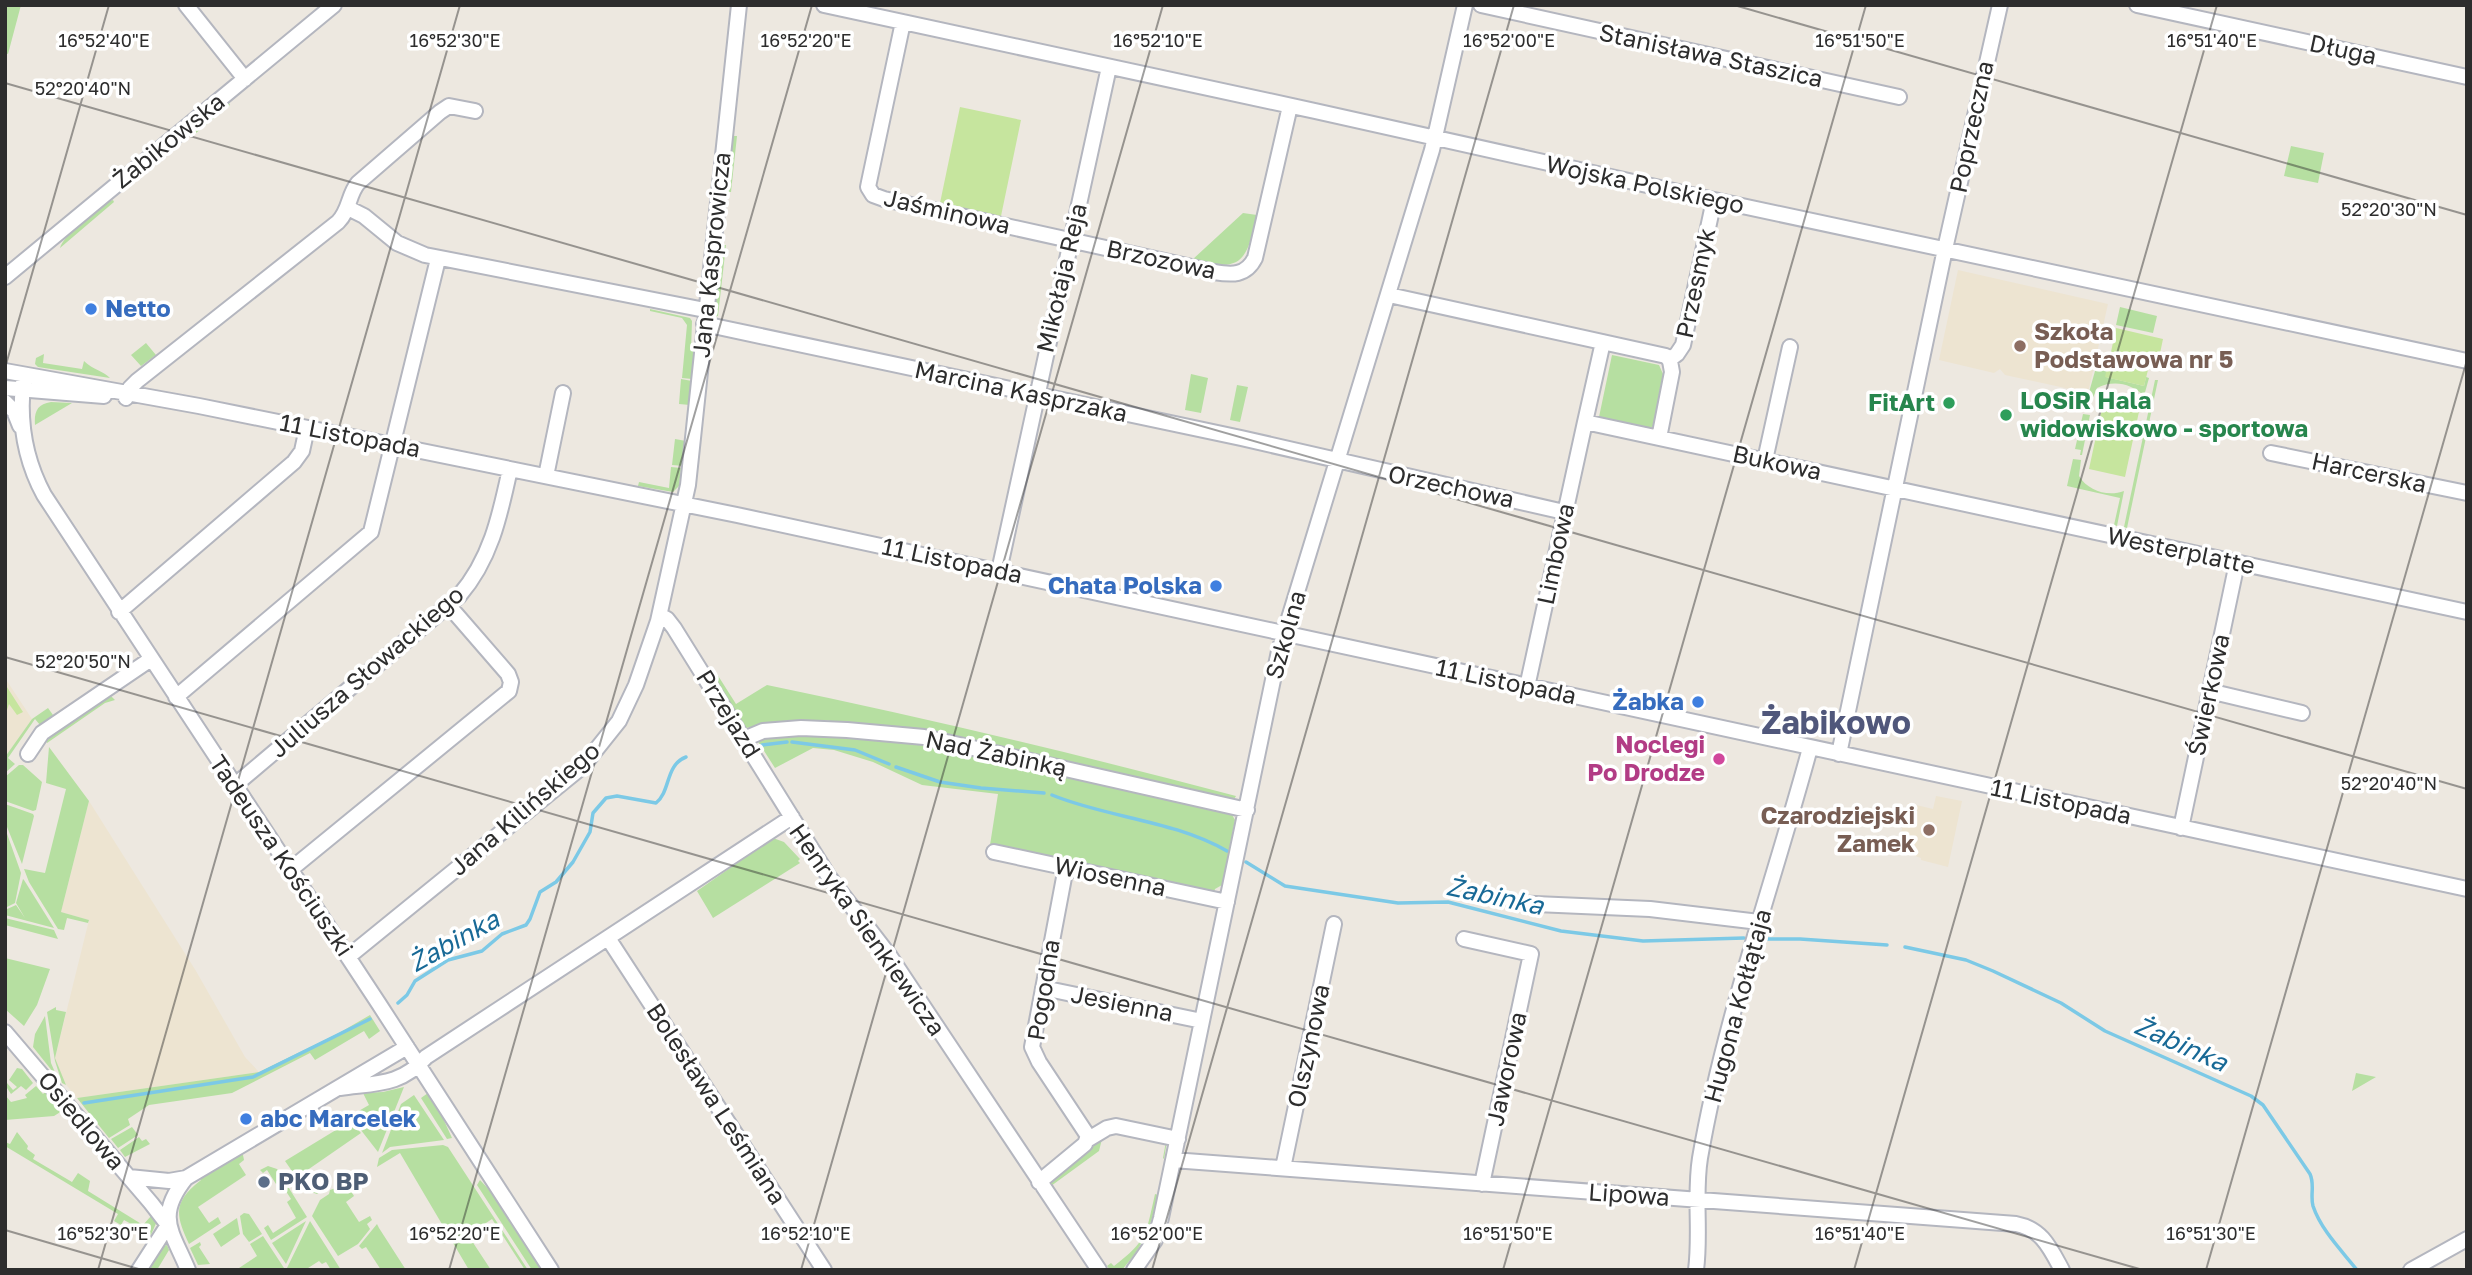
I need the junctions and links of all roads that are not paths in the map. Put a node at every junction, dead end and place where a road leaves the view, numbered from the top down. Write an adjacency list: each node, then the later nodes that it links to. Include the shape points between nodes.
1 (186, 5): 12 (street)
2 (334, 5): 12 (street, Żabikowska)
3 (739, 5): 24 (street, Jana Kasprowicza)
4 (824, 5): 9 (street, Wojska Polskiego)
5 (1465, 5): 16 (street, Szkolna)
6 (1481, 5): 13 (street, Stanisława Staszica)
7 (2000, 5): 20 (street, Poprzeczna)
8 (2137, 5): 11 (street, Długa)
9 (901, 30): 10 (street, Wojska Polskiego); 19 (street, Jaśminowa, via 868,187 873,195)
10 (1109, 67): 14 (street, Wojska Polskiego); 19 (street, Mikołaja Reja)
11 (2467, 76)
12 (245, 79): 22 (street, Żabikowska)
13 (1899, 97)
14 (1290, 106): 16 (street, Wojska Polskiego); 19 (street, Brzozowa, via 1255,258 1241,273 1228,275)
15 (475, 111): 18 (street, via 444,109 358,183)
16 (1435, 138): 17 (street, Wojska Polskiego); 23 (street, Szkolna)
17 (1714, 200): 20 (street, Wojska Polskiego); 27 (street, Przesmyk, via 1683,345)
18 (348, 208): 21 (street, Marcina Kasprzaka, via 397,243); 34 (street, via 338,222 137,381)
19 (1071, 240): 35 (street, Mikołaja Reja)
20 (1945, 249): 28 (street, Wojska Polskiego); 47 (street)
21 (438, 258): 24 (street, Marcina Kasprzaka); 41 (street)
22 (5, 277)
23 (1389, 295): 25 (street); 43 (street, Szkolna)
24 (705, 317): 35 (street, Marcina Kasprzaka); 49 (street, Jana Kasprowicza)
25 (1603, 342): 27 (street); 37 (street)
26 (1790, 347): 44 (street)
27 (1669, 360): 40 (street, via 1672,372)
28 (2467, 361)
29 (5, 371): 30 (street, 11 Listopada)
30 (24, 375): 32 (street, Tadeusza Kościuszki); 34 (street, 11 Listopada)
31 (5, 388): 32 (street, 11 Listopada)
32 (22, 391): 34 (street, 11 Listopada); 39 (street, Tadeusza Kościuszki)
33 (563, 393): 46 (street)
34 (127, 395): 38 (street, 11 Listopada)
35 (1036, 395): 43 (street, Marcina Kasprzaka); 52 (street, Mikołaja Reja)
36 (5, 402): 39 (street, Tadeusza Kościuszki, via 14,411)
37 (1585, 422): 40 (street, Bukowa); 50 (street, Limbowa)
38 (307, 428): 41 (street, 11 Listopada); 54 (street, via 294,463)
39 (24, 437): 54 (street, Tadeusza Kościuszki, via 44,495)
40 (1660, 438): 44 (street, Bukowa)
41 (393, 444): 45 (street, 11 Listopada); 61 (street, via 368,536)
42 (2271, 453): 48 (street, Harcerska)
43 (1339, 460): 50 (street, Orzechowa); 57 (street, Szkolna)
44 (1765, 460): 47 (street, Bukowa)
45 (510, 469): 46 (street, 11 Listopada); 53 (street, Juliusza Słowackiego, via 489,548 472,579)
46 (546, 476): 49 (street, 11 Listopada)
47 (1895, 489): 51 (street, Westerplatte); 66 (street)
48 (2467, 493)
49 (684, 505): 52 (street, 11 Listopada); 56 (street, Jana Kilińskiego)
50 (1564, 512): 59 (street, Limbowa)
51 (2237, 563): 55 (street, Westerplatte); 60 (street, Świerkowa)
52 (999, 571): 57 (street, 11 Listopada)
53 (449, 606): 67 (street, Juliusza Słowackiego); 73 (street, via 508,674 509,691)
54 (119, 612): 58 (street, Tadeusza Kościuszki)
55 (2467, 612)
56 (660, 615): 63 (street, Przejazd, via 674,628); 81 (street, Jana Kilińskiego, via 631,698 595,753)
57 (1285, 633): 59 (street, 11 Listopada); 68 (street, Szkolna)
58 (151, 659): 61 (street, Tadeusza Kościuszki); 65 (street, via 42,733)
59 (1527, 687): 64 (street, 11 Listopada)
60 (2210, 691): 62 (street); 70 (street, Świerkowa)
61 (176, 697): 67 (street, Tadeusza Kościuszki)
62 (2302, 713)
63 (744, 739): 68 (street, Nad Żabinką, via 771,730 815,728 924,737); 69 (street, Przejazd)
64 (1810, 748): 66 (street, 11 Listopada); 77 (street, Hugona Kołłątaja)
65 (28, 754)
66 (1839, 754): 70 (street, 11 Listopada)
67 (234, 786): 73 (street, Tadeusza Kościuszki)
68 (1247, 810): 75 (street, Szkolna)
69 (792, 817): 79 (street, Henryka Sienkiewicza); 94 (street, Henryka Sienkiewicza)
70 (2181, 828): 74 (street, 11 Listopada)
71 (994, 852): 72 (street, Wiosenna)
72 (1066, 867): 75 (street, Wiosenna); 82 (street, Pogodna)
73 (290, 870): 81 (street, Tadeusza Kościuszki)
74 (2467, 889)
75 (1227, 902): 83 (street, Szkolna)
76 (1513, 903): 77 (street, via 1650,909)
77 (1759, 922): 96 (street, Hugona Kołłątaja, via 1707,1122)
78 (1334, 924): 91 (street, Olszynowa)
79 (608, 938): 86 (street, Henryka Sienkiewicza, via 426,1057); 102 (street, Bolesława Leśmiana)
80 (1464, 939): 95 (street, Jaworowa, via 1531,954)
81 (348, 957): 85 (street, Tadeusza Kościuszki)
82 (1043, 988): 83 (street, Jesienna); 89 (street, Pogodna, via 1033,1051 1084,1127)
83 (1202, 1020): 88 (street, Szkolna)
84 (5, 1032): 92 (street, Osiedlowa)
85 (407, 1046): 86 (street, Tadeusza Kościuszki); 87 (street)
86 (419, 1066): 87 (street, Henryka Sienkiewicza, via 394,1081); 101 (street, Tadeusza Kościuszki)
87 (340, 1088): 93 (street)
88 (1178, 1139): 89 (street, via 1116,1126); 90 (street, Szkolna)
89 (1087, 1140): 94 (street)
90 (1173, 1160): 91 (street, Lipowa); 104 (street, Szkolna, via 1157,1233)
91 (1283, 1168): 95 (street, Lipowa)
92 (129, 1177): 93 (street); 97 (street, Osiedlowa)
93 (186, 1178): 97 (street, via 173,1199)
94 (1039, 1182): 103 (street, Henryka Sienkiewicza)
95 (1482, 1184): 96 (street, Lipowa)
96 (1698, 1201): 105 (street, Hugona Kołłątaja); 106 (street, Lipowa, via 2016,1224 2041,1235)
97 (168, 1226): 99 (street); 100 (street, Osiedlowa)
98 (2467, 1239): 107 (street)
99 (139, 1270)
100 (188, 1270)
101 (551, 1270)
102 (824, 1270)
103 (1099, 1270)
104 (1134, 1270)
105 (1696, 1270)
106 (2062, 1270)
107 (2411, 1270)

